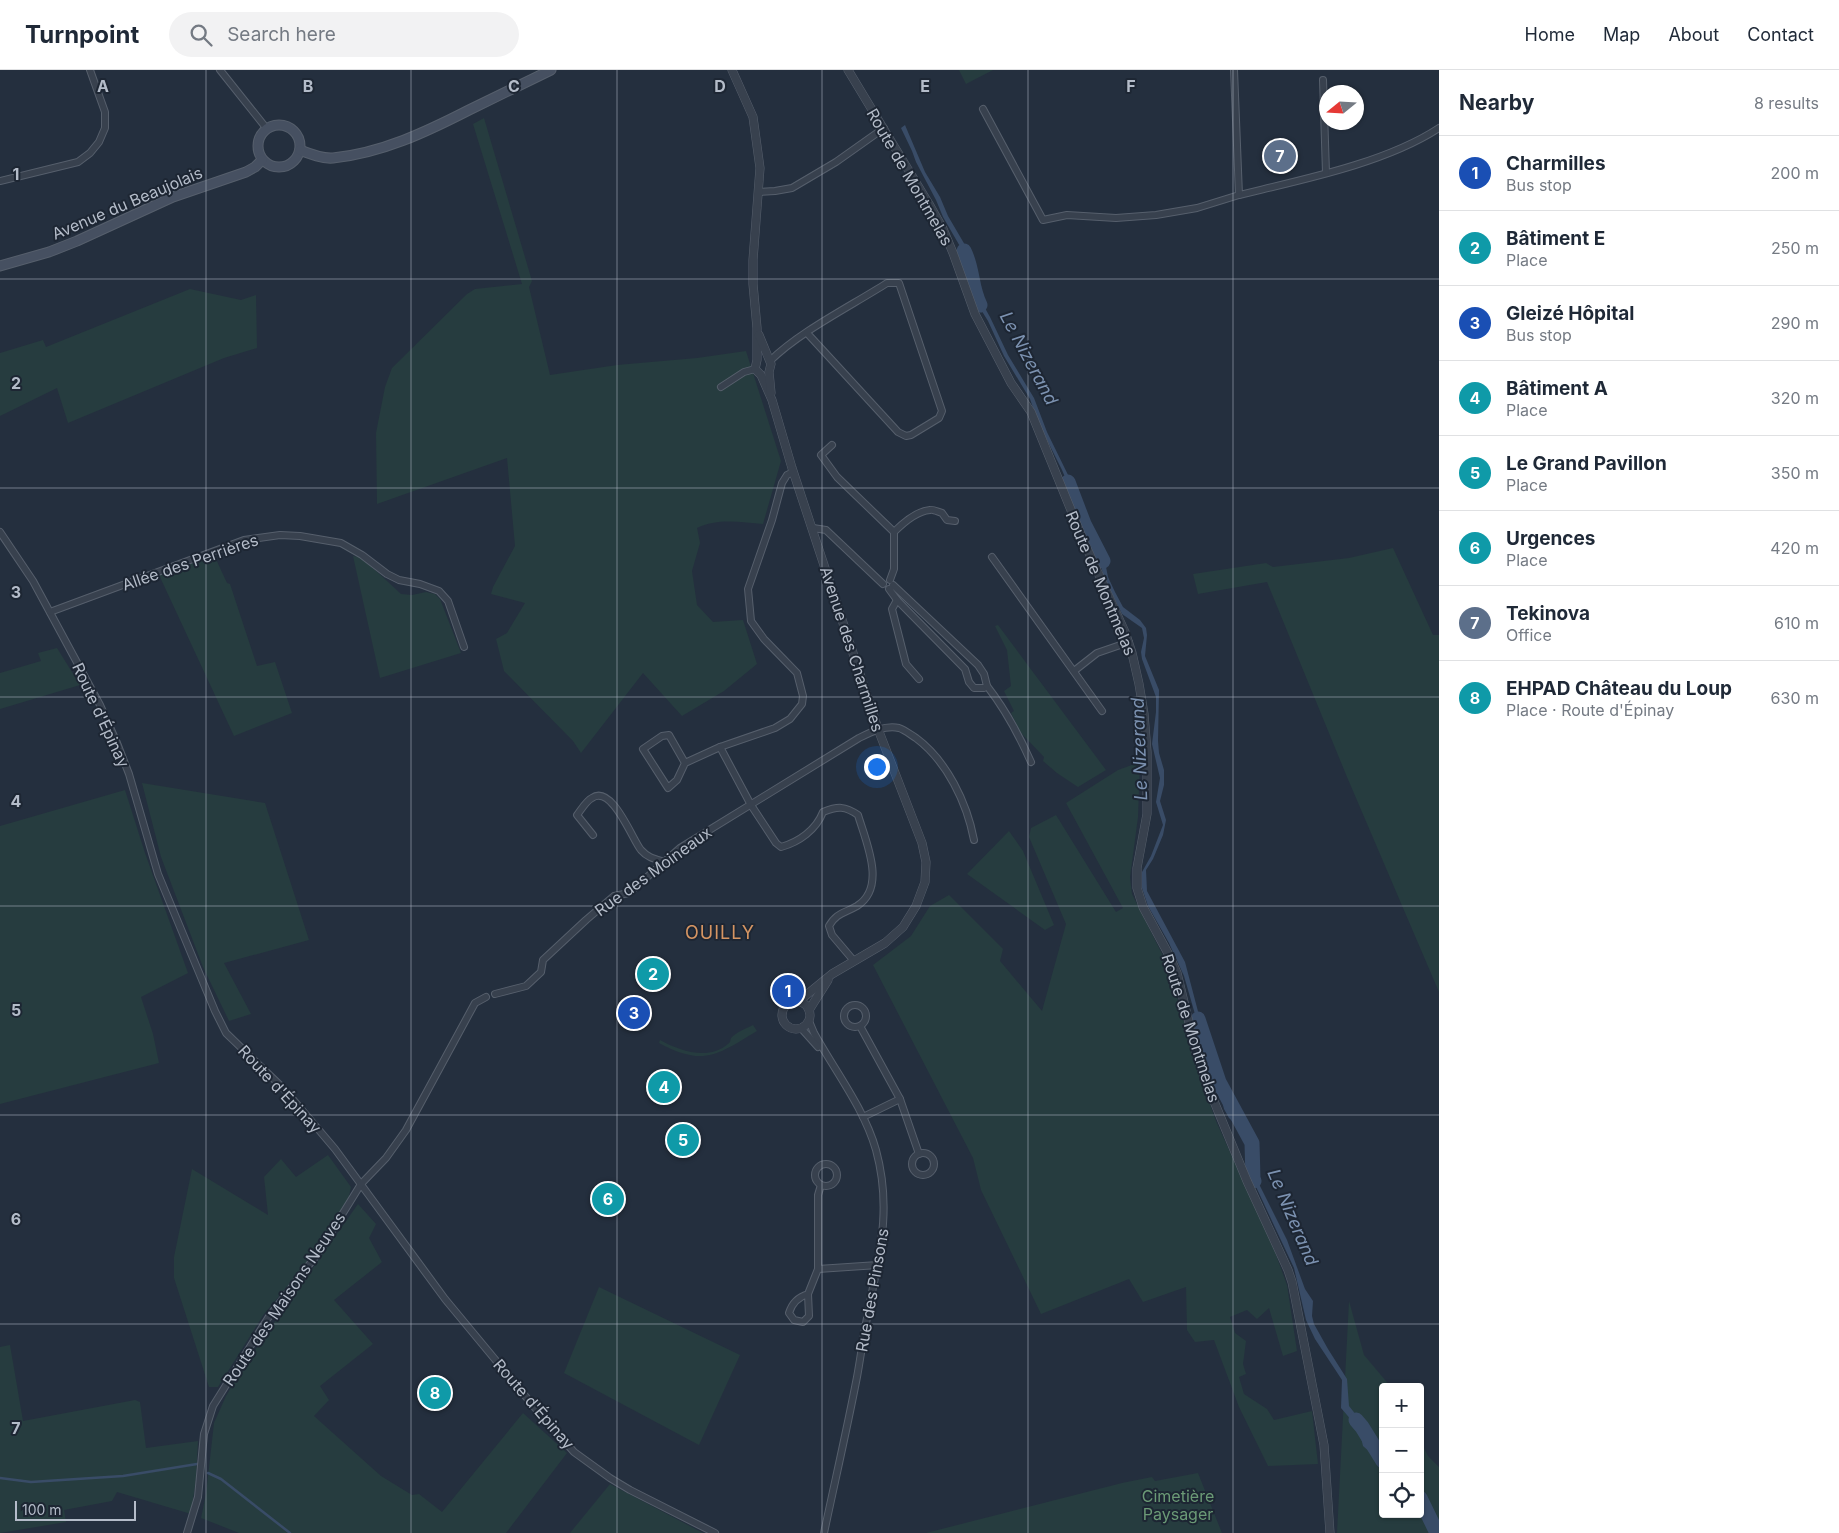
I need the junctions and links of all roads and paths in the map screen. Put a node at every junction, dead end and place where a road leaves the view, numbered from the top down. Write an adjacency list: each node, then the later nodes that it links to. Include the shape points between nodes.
1 (90, 70): 15 (street, via 105,112 105,128 95,147 78,162)
2 (220, 70): 11 (street)
3 (551, 70): 12 (main road, via 399,143 331,158)
4 (732, 70): 16 (street, via 752,117 760,168)
5 (848, 70): 9 (street, Route de Montmelas)
6 (1234, 70): 17 (street)
7 (1323, 80): 14 (street)
8 (983, 109): 17 (street, via 1043,220 1067,215 1116,218 1156,215)
9 (884, 128): 16 (street, via 792,188); 37 (street, Route de Montmelas, via 943,229 975,314 1011,383 1031,412)
10 (1439, 128): 14 (street, via 1398,149)
11 (266, 129): 12 (main road, via 277,125 288,127 296,133); 13 (main road, via 260,137 258,149)
12 (300, 150): 13 (main road, via 297,158 285,167 276,168)
13 (262, 160): 18 (main road, Avenue du Beaujolais, via 246,172 173,197 50,252)
14 (1326, 173): 17 (street)
15 (0, 182)
16 (759, 192): 19 (street, via 753,260)
17 (1240, 196)
18 (0, 266)
19 (757, 328): 21 (street); 22 (street)
20 (807, 332): 20 (street, via 886,284 899,283 942,412 939,418 911,435 898,432); 21 (street)
21 (769, 360): 22 (street, via 763,358); 23 (street, via 772,367)
22 (756, 364): 24 (street); 25 (street)
23 (769, 372): 24 (street); 26 (street, Avenue des Charmilles)
24 (761, 375): 26 (street, Avenue des Charmilles)
25 (721, 387)
26 (772, 400): 28 (street, Avenue des Charmilles)
27 (832, 445): 32 (street, via 819,457)
28 (794, 472): 30 (street, Avenue des Charmilles); 44 (street, via 787,475 782,483 748,589 752,621 764,639 797,673 802,704 790,719 775,728)
29 (955, 520): 32 (street, via 947,520 942,513 930,510 917,514)
30 (813, 528): 34 (street, via 826,530 886,588); 43 (street, Avenue des Charmilles)
31 (0, 532): 36 (street, Route d'Épinay)
32 (894, 532): 34 (street)
33 (992, 556): 39 (street)
34 (891, 585): 35 (street); 41 (street, via 978,665)
35 (897, 600): 40 (street, via 892,609 906,664); 41 (street, via 965,669 974,688)
36 (50, 612): 38 (street, Allée des Perrières, via 244,540 300,536 341,543 399,580 439,591 448,602); 64 (street, Route d'Épinay, via 118,743 158,874 226,1033 285,1090)
37 (1129, 642): 39 (street, via 1097,653); 72 (street, Route de Montmelas, via 1144,714 1148,773 1147,814 1137,868 1137,888 1143,907 1177,973 1206,1082 1292,1282 1324,1445)
38 (464, 647)
39 (1074, 671): 42 (street)
40 (919, 678)
41 (987, 686): 45 (street, via 1024,744)
42 (1102, 711)
43 (878, 729): 47 (street, Rue des Moineaux); 49 (street, via 900,728 923,744 938,760 960,796); 51 (street, Avenue des Charmilles, via 922,843 926,862 925,882 903,927 885,943)
44 (720, 747): 46 (street); 47 (street)
45 (1031, 762)
46 (685, 763): 46 (street, via 677,780 668,788 643,749 662,736 669,736)
47 (751, 805): 50 (street, Rue des Moineaux, via 680,848); 51 (street, via 781,847 814,828 823,812 848,808 858,815 874,874 871,890 856,906 836,916 828,926)
48 (593, 835): 50 (street, via 577,815 592,797 600,796 609,800 628,824 641,849 650,858)
49 (974, 840)
50 (665, 862): 53 (street, Rue des Moineaux, via 629,893 614,896 586,920 543,960 541,972 526,986)
51 (854, 961): 52 (street, Avenue des Charmilles)
52 (832, 974): 55 (street, Avenue des Charmilles); 56 (street, Avenue des Charmilles)
53 (495, 994)
54 (486, 997): 64 (street, via 475,1003 406,1130 386,1158)
55 (799, 1000): 56 (street); 59 (street, via 791,1001 781,1012 788,1027)
56 (809, 1010): 57 (street)
57 (809, 1021): 59 (street); 60 (street, Rue des Pinsons)
58 (860, 1026): 61 (street)
59 (801, 1028): 60 (street, Rue des Pinsons)
60 (827, 1057): 62 (street, Rue des Pinsons)
61 (900, 1099): 62 (street); 63 (street)
62 (864, 1117): 66 (street, Rue des Pinsons, via 883,1183 884,1223)
63 (919, 1154)
64 (361, 1184): 69 (street, Route des Maisons Neuves, via 319,1252 268,1318 213,1406 204,1434 198,1497); 70 (street, Route d'Épinay, via 445,1299 574,1452 617,1482)
65 (821, 1186): 67 (street, via 818,1195)
66 (878, 1265): 67 (street); 71 (street, Rue des Pinsons)
67 (818, 1269): 68 (street)
68 (808, 1294)
69 (187, 1533)
70 (715, 1533)
71 (824, 1533)
72 (1330, 1533)

